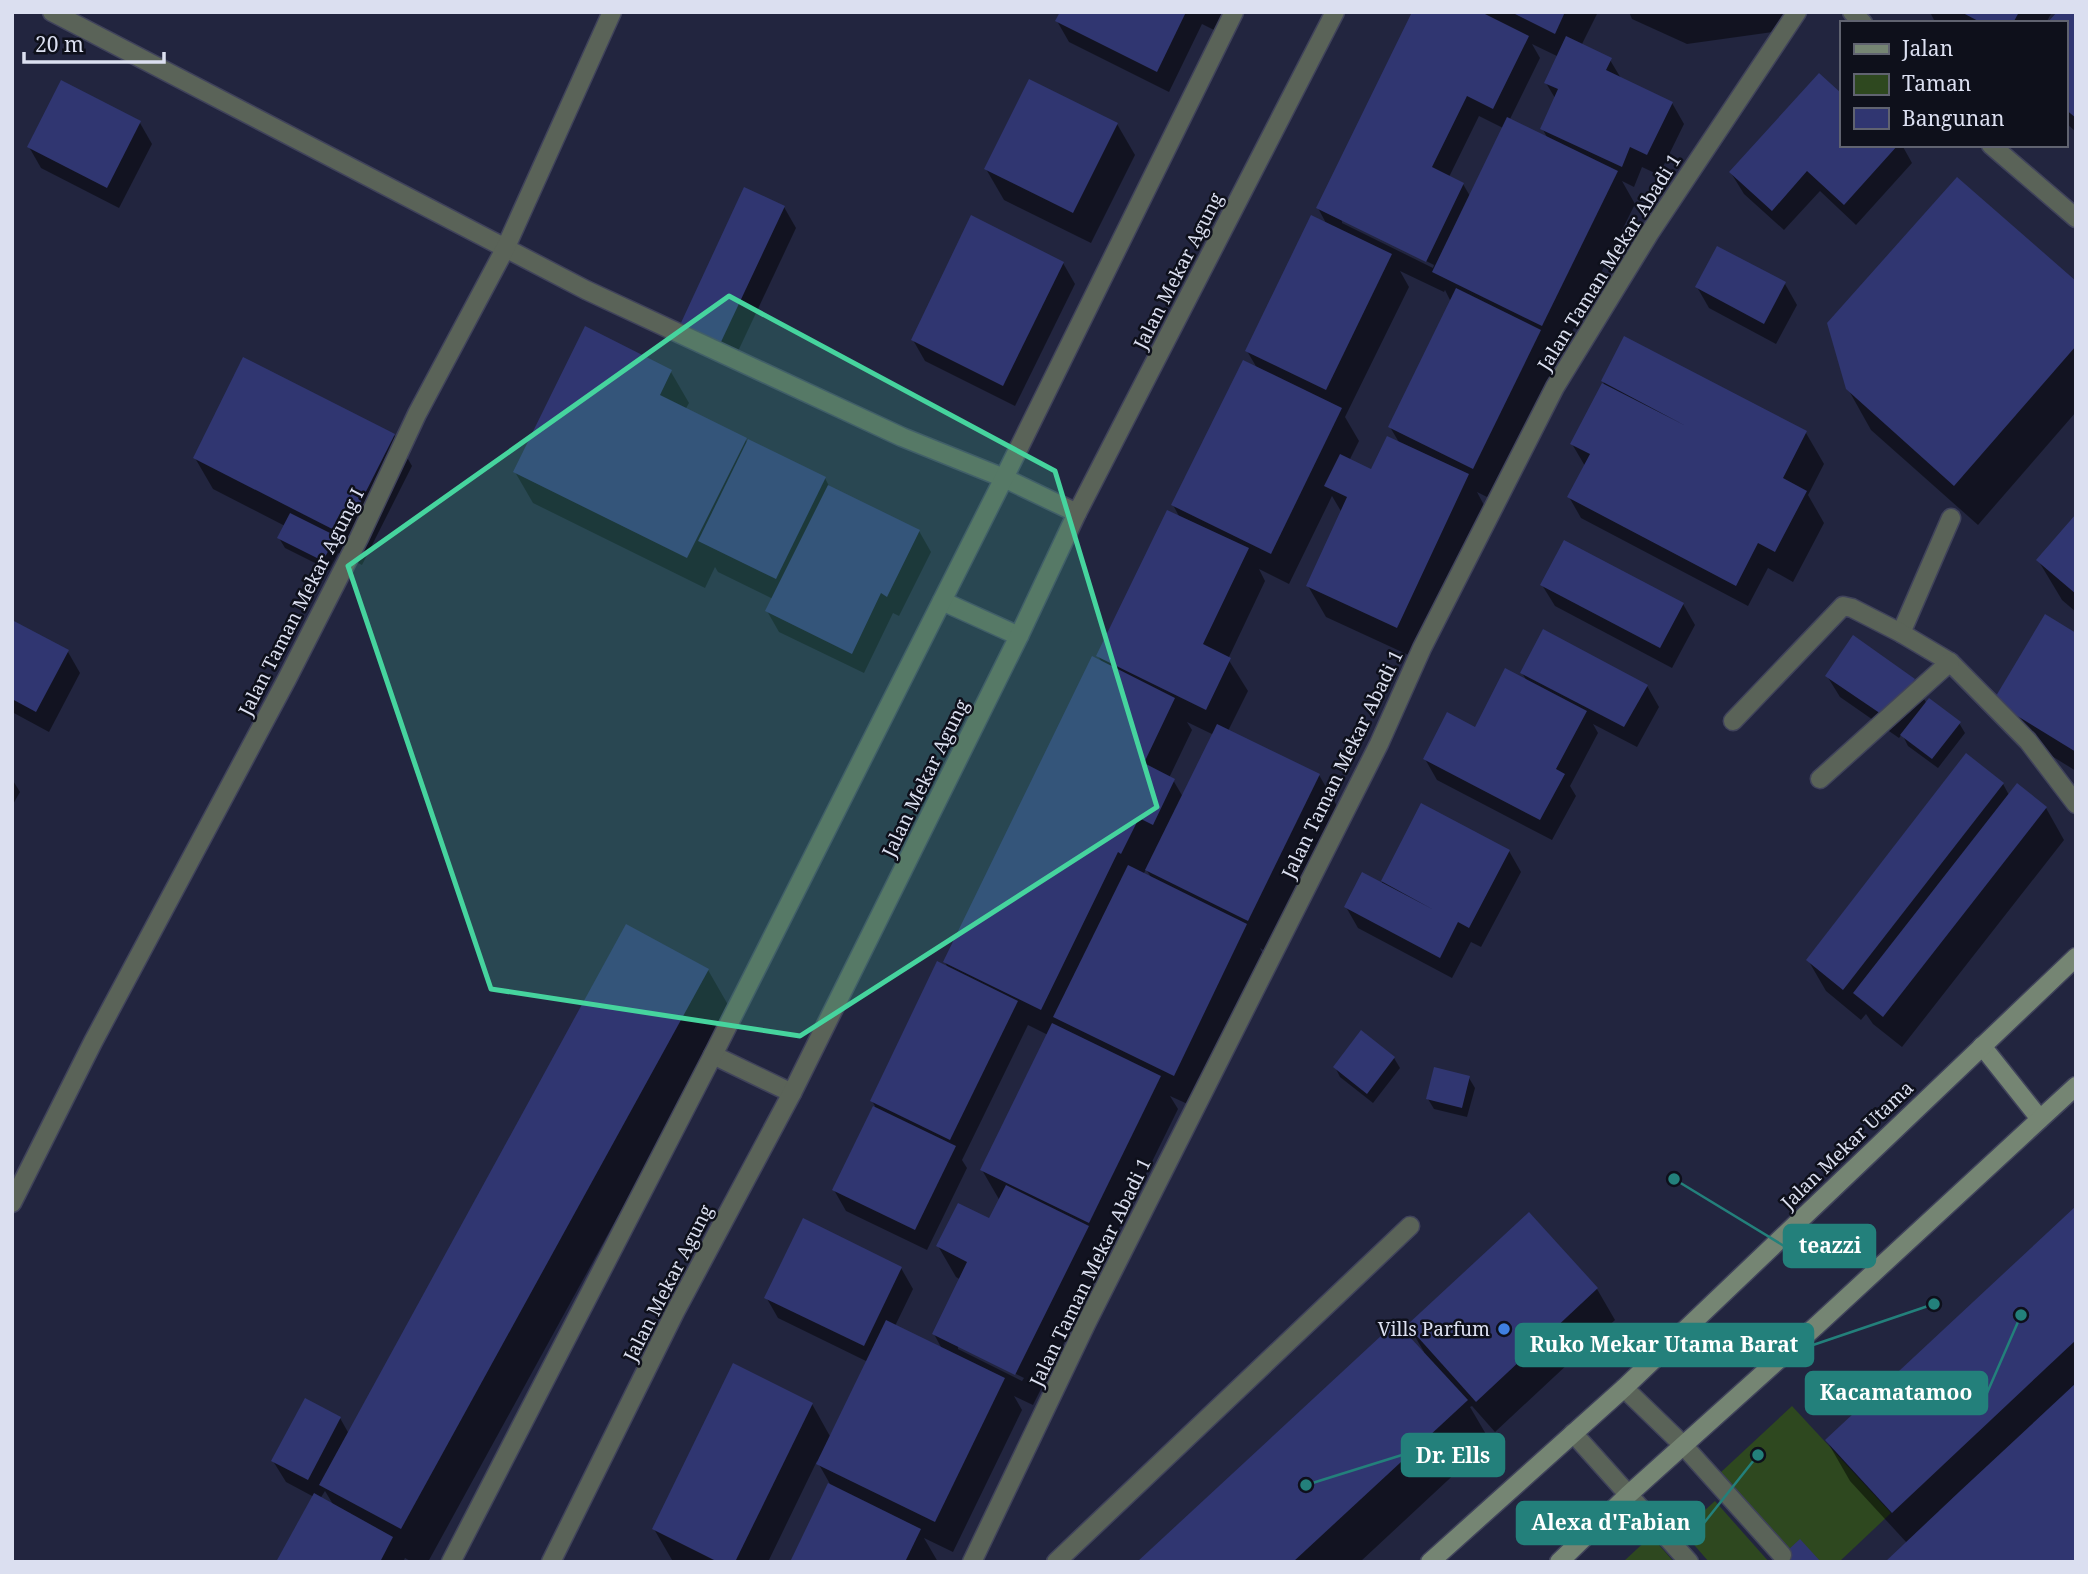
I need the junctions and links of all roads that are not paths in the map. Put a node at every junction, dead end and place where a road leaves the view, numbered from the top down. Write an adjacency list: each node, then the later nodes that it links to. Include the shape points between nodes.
1 (52, 12): 8 (street)
2 (612, 12): 8 (street, Jalan Taman Mekar Agung I)
3 (1234, 12): 9 (street)
4 (1335, 12): 10 (street, Jalan Mekar Agung)
5 (1797, 12): 34 (street, Jalan Taman Mekar Abadi 1, via 1648,234 1555,387 1093,1310)
6 (1994, 147): 7 (street)
7 (2076, 218)
8 (505, 249): 9 (street, via 902,437); 25 (street, Jalan Taman Mekar Agung I, via 417,414 293,667)
9 (1004, 478): 10 (street); 12 (street)
10 (1077, 513): 14 (street, Jalan Mekar Agung)
11 (1951, 518): 13 (street)
12 (942, 601): 14 (street); 21 (street)
13 (1901, 633): 15 (street); 16 (street, via 1843,606)
14 (1019, 636): 23 (street, Jalan Mekar Agung)
15 (1950, 662): 17 (street); 18 (street, via 2028,741)
16 (1733, 721)
17 (1820, 779)
18 (2076, 804)
19 (2076, 957): 20 (street, Jalan Mekar Utama)
20 (1982, 1046): 24 (street); 27 (street, Jalan Mekar Utama)
21 (713, 1055): 23 (street); 32 (street)
22 (2076, 1086): 24 (street)
23 (792, 1093): 33 (street, Jalan Mekar Agung, via 675,1312)
24 (2040, 1119): 29 (street)
25 (12, 1203)
26 (1410, 1226): 35 (street)
27 (1624, 1388): 28 (street, Jalan Mekar Utama); 29 (street)
28 (1573, 1433): 30 (street); 36 (street, Jalan Mekar Utama)
29 (1683, 1445): 30 (street); 31 (street)
30 (1628, 1495): 37 (street); 38 (street)
31 (1782, 1555)
32 (451, 1562)
33 (551, 1562)
34 (972, 1562)
35 (1055, 1562)
36 (1430, 1562)
37 (1559, 1562)
38 (1689, 1562)

